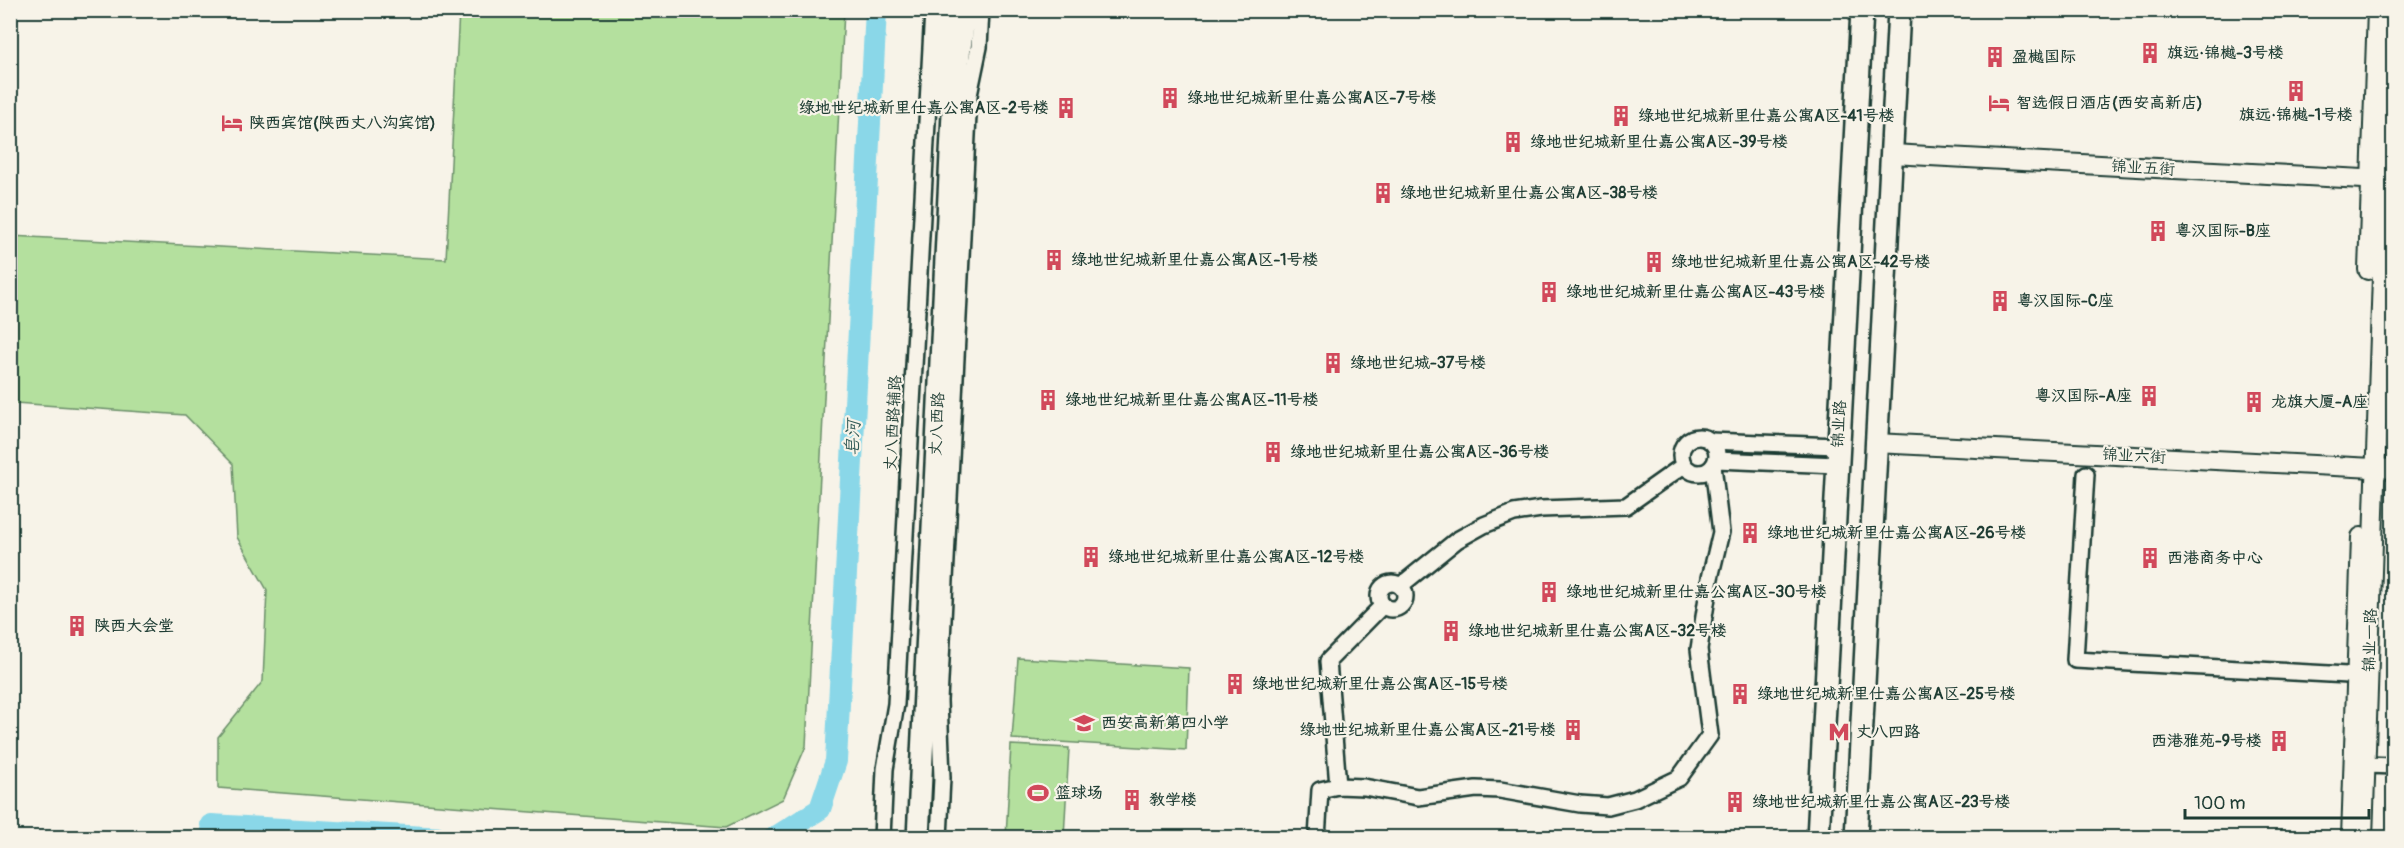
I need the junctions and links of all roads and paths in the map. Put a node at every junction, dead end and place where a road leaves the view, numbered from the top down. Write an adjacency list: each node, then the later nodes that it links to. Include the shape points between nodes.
1 (933, 10): 22 (street, 丈八西路辅路, via 896,704 885,768)
2 (946, 10): 23 (main road, 丈八西路)
3 (965, 10): 24 (main road, 丈八西路, via 954,92)
4 (981, 10): 25 (street, via 969,106 939,701)
5 (1862, 10): 13 (main road, 锦业路)
6 (1899, 10): 9 (main road)
7 (2377, 10): 10 (street, 锦业一路)
8 (2391, 10): 10 (street, 锦业一路)
9 (1892, 154): 10 (street, 锦业五街); 12 (main road)
10 (2383, 180): 16 (street, 锦业一路)
11 (1710, 441): 13 (street); 14 (street, via 1715,447); 15 (street, via 1696,437 1685,444 1681,455)
12 (1875, 443): 16 (street, 锦业六街); 28 (main road)
13 (1837, 455): 14 (street); 27 (main road, 锦业路)
14 (1715, 463): 15 (street, via 1703,472 1694,472); 21 (street, via 1721,531 1699,649 1710,735 1679,778 1608,806 1500,790 1476,789 1418,797)
15 (1684, 465): 21 (street, via 1626,506 1540,509 1514,513 1484,525 1457,540 1400,586 1405,593 1402,605 1394,609 1383,605 1328,661)
16 (2378, 468): 18 (street, 锦业一路)
17 (2086, 474): 18 (street, via 2075,660)
18 (2362, 676): 19 (street, 锦业一路); 29 (street, 锦业一路)
19 (2366, 765): 20 (street); 30 (street, 锦业一路)
20 (2394, 766)
21 (1338, 786): 26 (street, via 1320,790)
22 (882, 837)
23 (903, 837)
24 (918, 837)
25 (939, 837)
26 (1317, 837)
27 (1818, 837)
28 (1856, 837)
29 (2350, 837)
30 (2363, 837)

